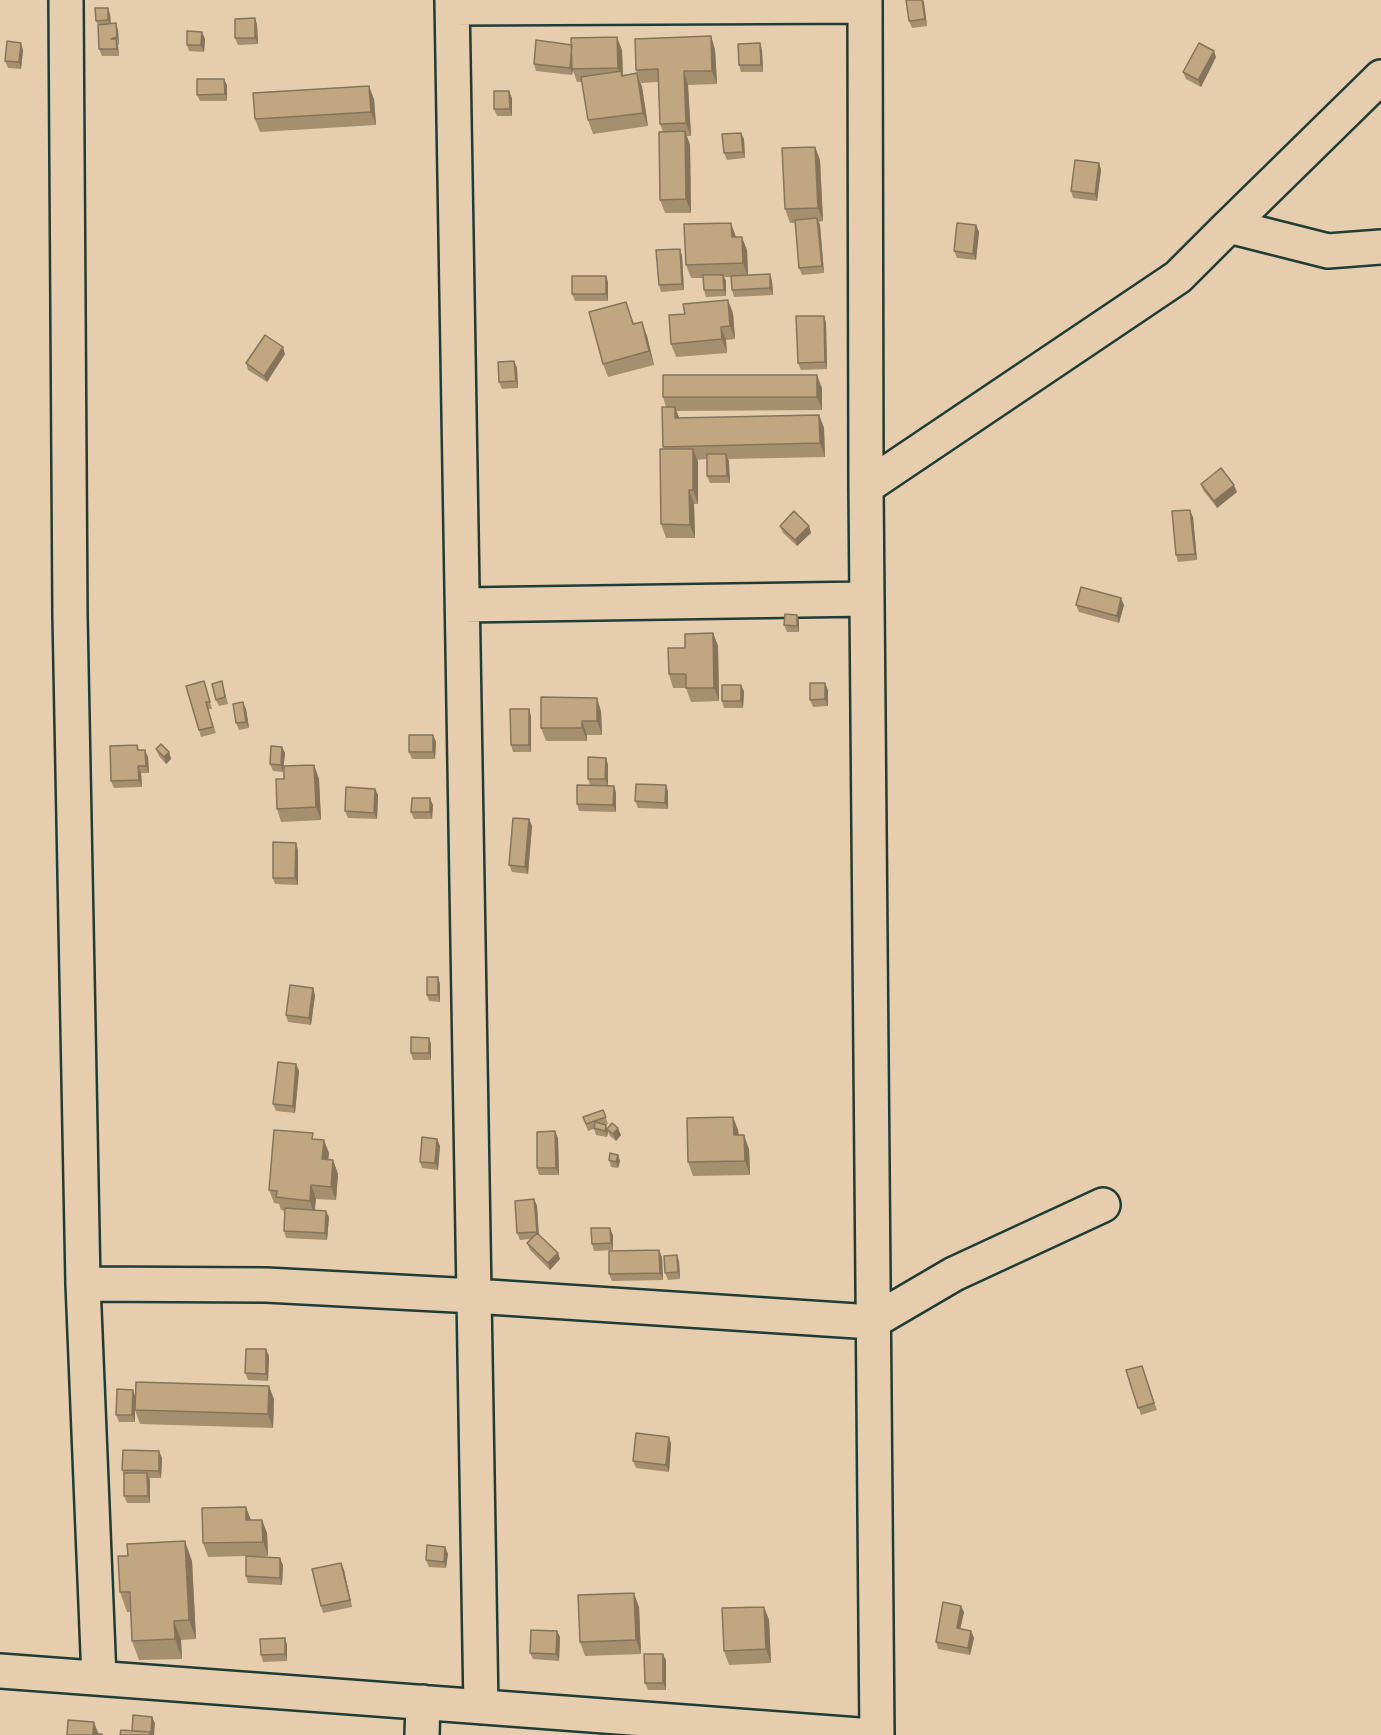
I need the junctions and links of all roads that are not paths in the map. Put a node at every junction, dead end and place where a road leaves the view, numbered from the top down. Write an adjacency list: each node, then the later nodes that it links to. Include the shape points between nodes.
1 (66, 0): 11 (street, via 70,627)
2 (865, 3): 3 (street); 7 (street)
3 (452, 4): 9 (street)
4 (1381, 77): 5 (street)
5 (1229, 226): 6 (street, via 1328,251); 7 (street, via 1178,277)
6 (1381, 247)
7 (866, 488): 8 (street)
8 (867, 599): 9 (street); 13 (street)
9 (462, 605): 12 (street)
10 (1103, 1205): 13 (street, via 954,1274)
11 (83, 1284): 12 (street, via 266,1285); 15 (street)
12 (474, 1296): 13 (street); 17 (street)
13 (873, 1322): 20 (street)
14 (0, 1671): 15 (street)
15 (99, 1678): 16 (street)
16 (423, 1702): 17 (street); 18 (street)
17 (481, 1707): 19 (street)
18 (422, 1735)
19 (859, 1735)
20 (877, 1735)

